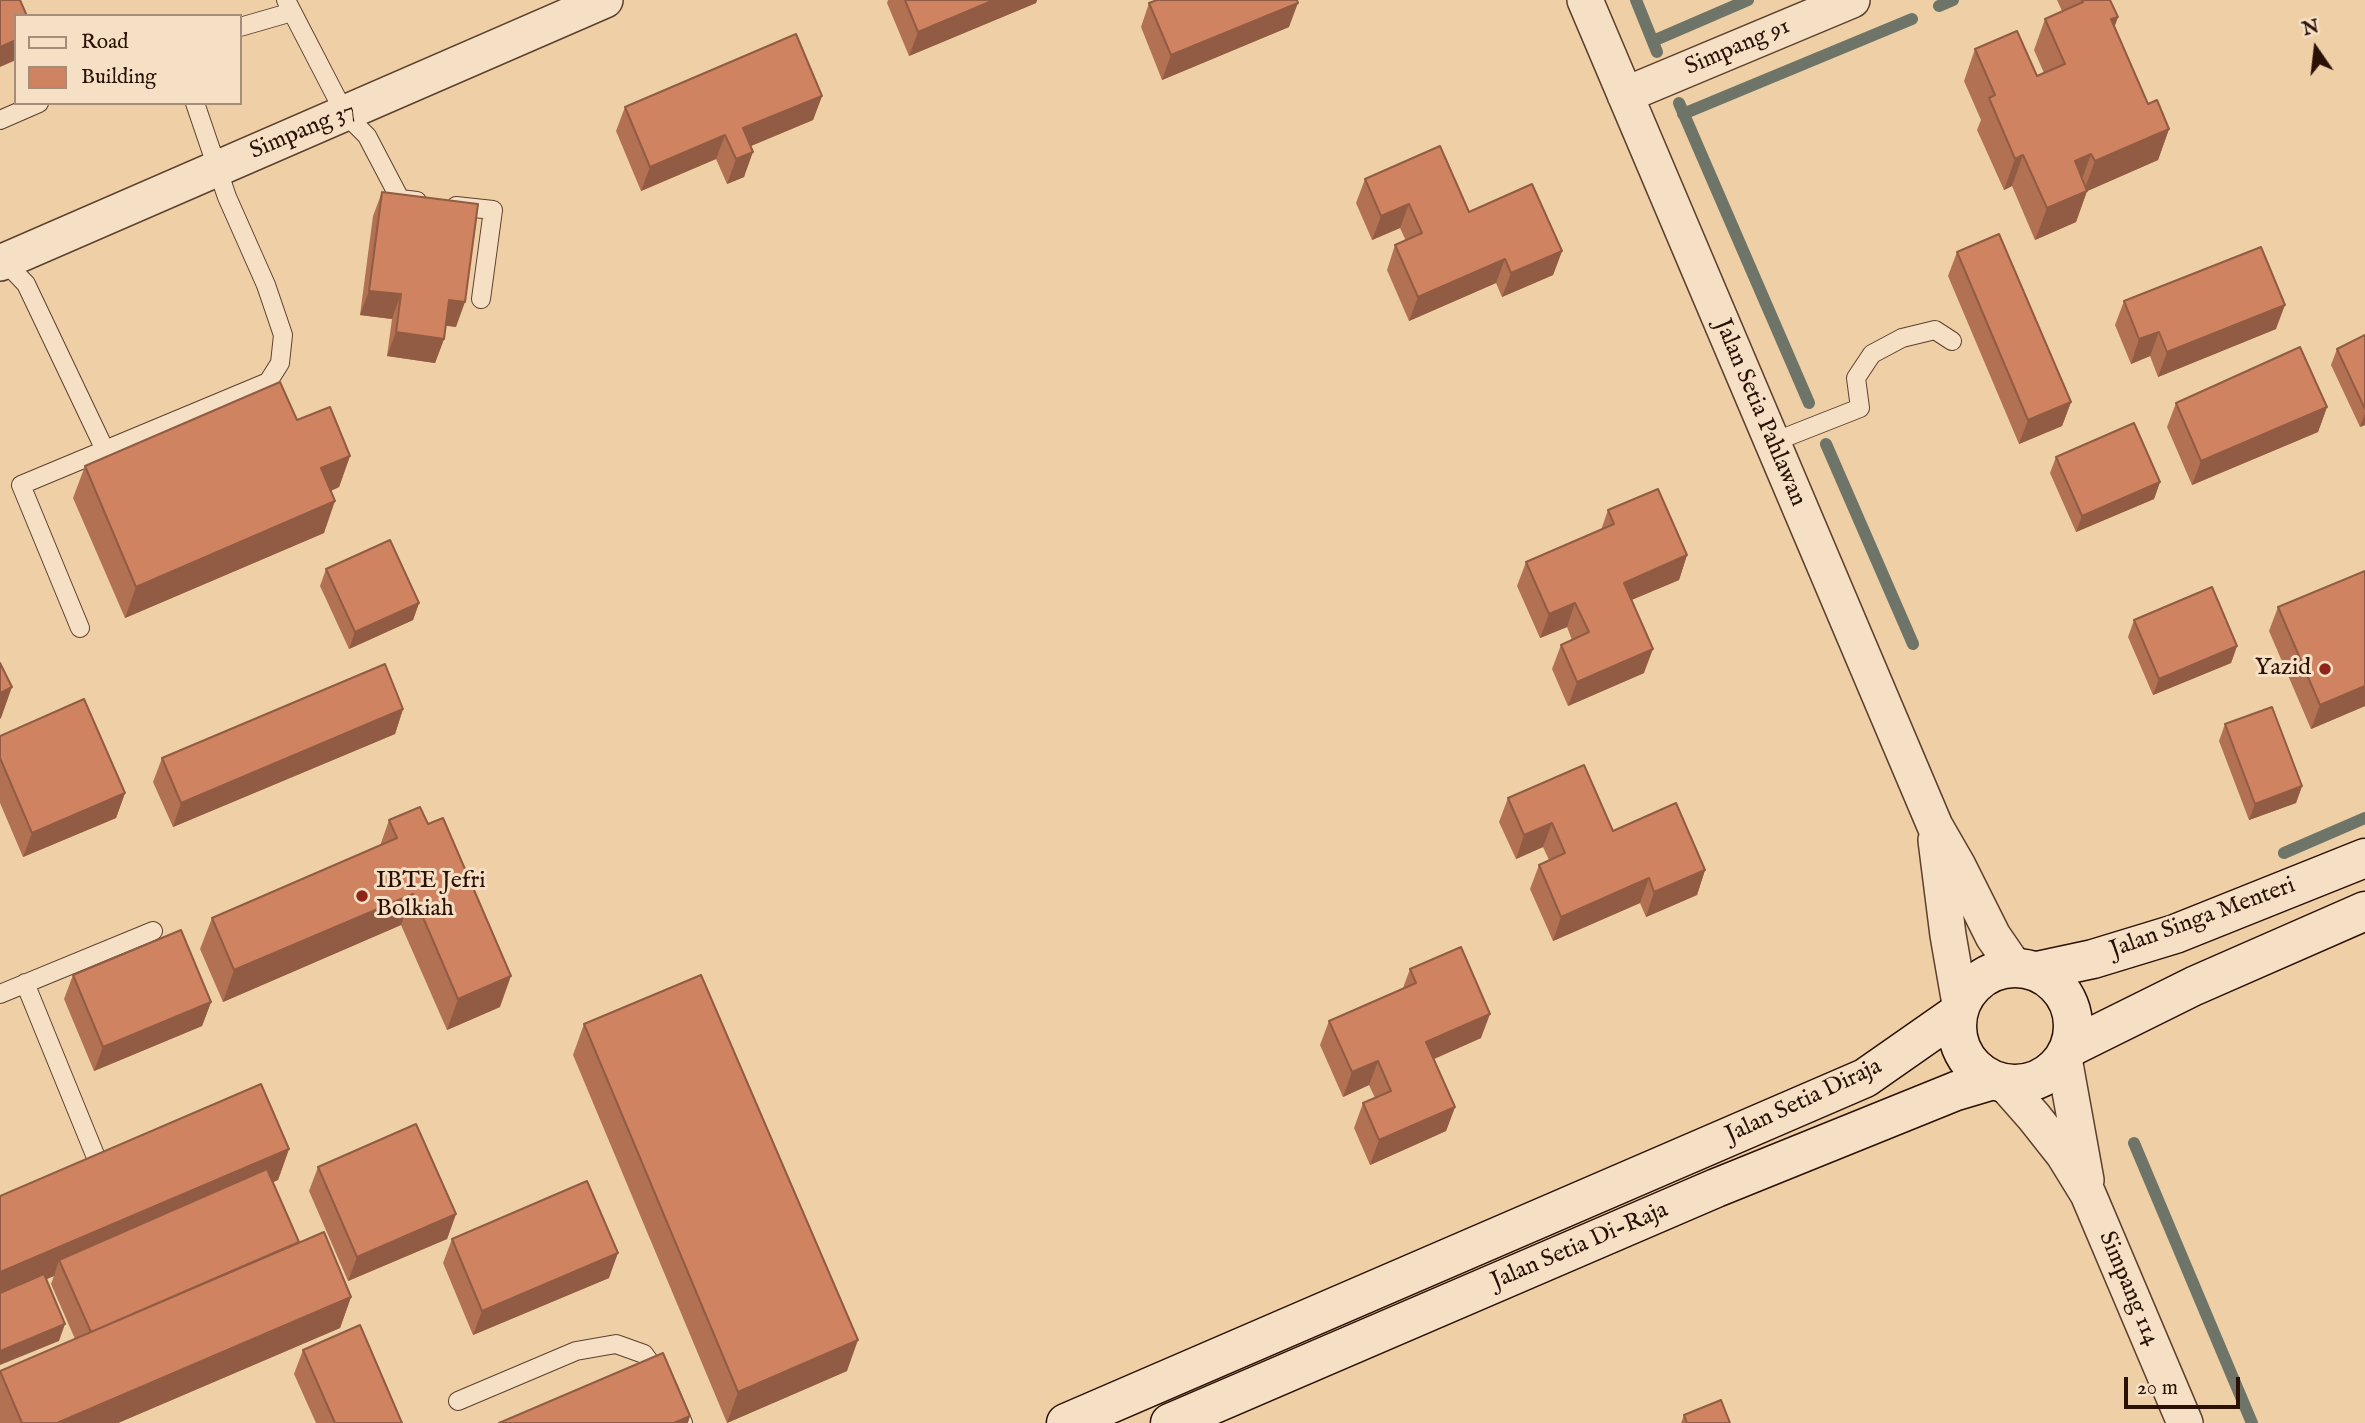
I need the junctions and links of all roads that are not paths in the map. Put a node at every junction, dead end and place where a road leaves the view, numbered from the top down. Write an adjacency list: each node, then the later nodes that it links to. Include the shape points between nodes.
1 (605, 0): 9 (street, Simpang 37)
2 (1585, 0): 6 (street, Jalan Setia Pahlawan)
3 (1852, 0): 6 (street, Simpang 91)
4 (289, 6): 5 (lane); 9 (lane)
5 (242, 26)
6 (1625, 96): 15 (street, Jalan Setia Pahlawan)
7 (34, 105): 10 (lane)
8 (196, 105): 11 (lane)
9 (345, 114): 11 (street, Simpang 37); 13 (lane, via 367,136 400,199 493,210)
10 (0, 120)
11 (219, 169): 12 (street, Simpang 37); 16 (lane, via 283,335 279,363 268,382)
12 (2, 262): 16 (lane, via 26,284)
13 (481, 299)
14 (1952, 341): 15 (lane, via 1935,330 1902,338 1872,354 1856,378 1860,408)
15 (1771, 443): 18 (street, Jalan Setia Pahlawan)
16 (105, 450): 17 (lane, via 21,485)
17 (80, 628)
18 (1935, 826): 22 (street, Jalan Setia Pahlawan, via 1993,936); 25 (street, Jalan Setia Pahlawan)
19 (2365, 858): 22 (main road, Jalan Singa Menteri, via 2175,934 2093,959)
20 (2365, 911): 26 (main road, via 2194,986)
21 (153, 931): 23 (lane)
22 (2026, 969): 25 (main road, via 1992,972 1973,985); 26 (main road, via 2057,984 2069,1003 2074,1025)
23 (25, 983): 24 (lane); 28 (lane)
24 (0, 994)
25 (1959, 1009): 27 (main road, via 1958,1037 1966,1059); 29 (main road, Jalan Setia Diraja, via 1865,1078)
26 (2066, 1053): 27 (main road, via 2038,1080); 30 (street, Simpang 114)
27 (1998, 1081): 30 (street, Simpang 114, via 2034,1116); 34 (main road, Jalan Setia Di-Raja, via 1956,1091 1716,1188)
28 (102, 1172)
29 (1641, 1175): 33 (main road, Jalan Setia Di-Raja)
30 (2088, 1194): 35 (street, Simpang 114)
31 (458, 1401): 32 (lane, via 576,1352 616,1344 644,1354 667,1386)
32 (683, 1423)
33 (1066, 1423)
34 (1170, 1423)
35 (2185, 1423)

